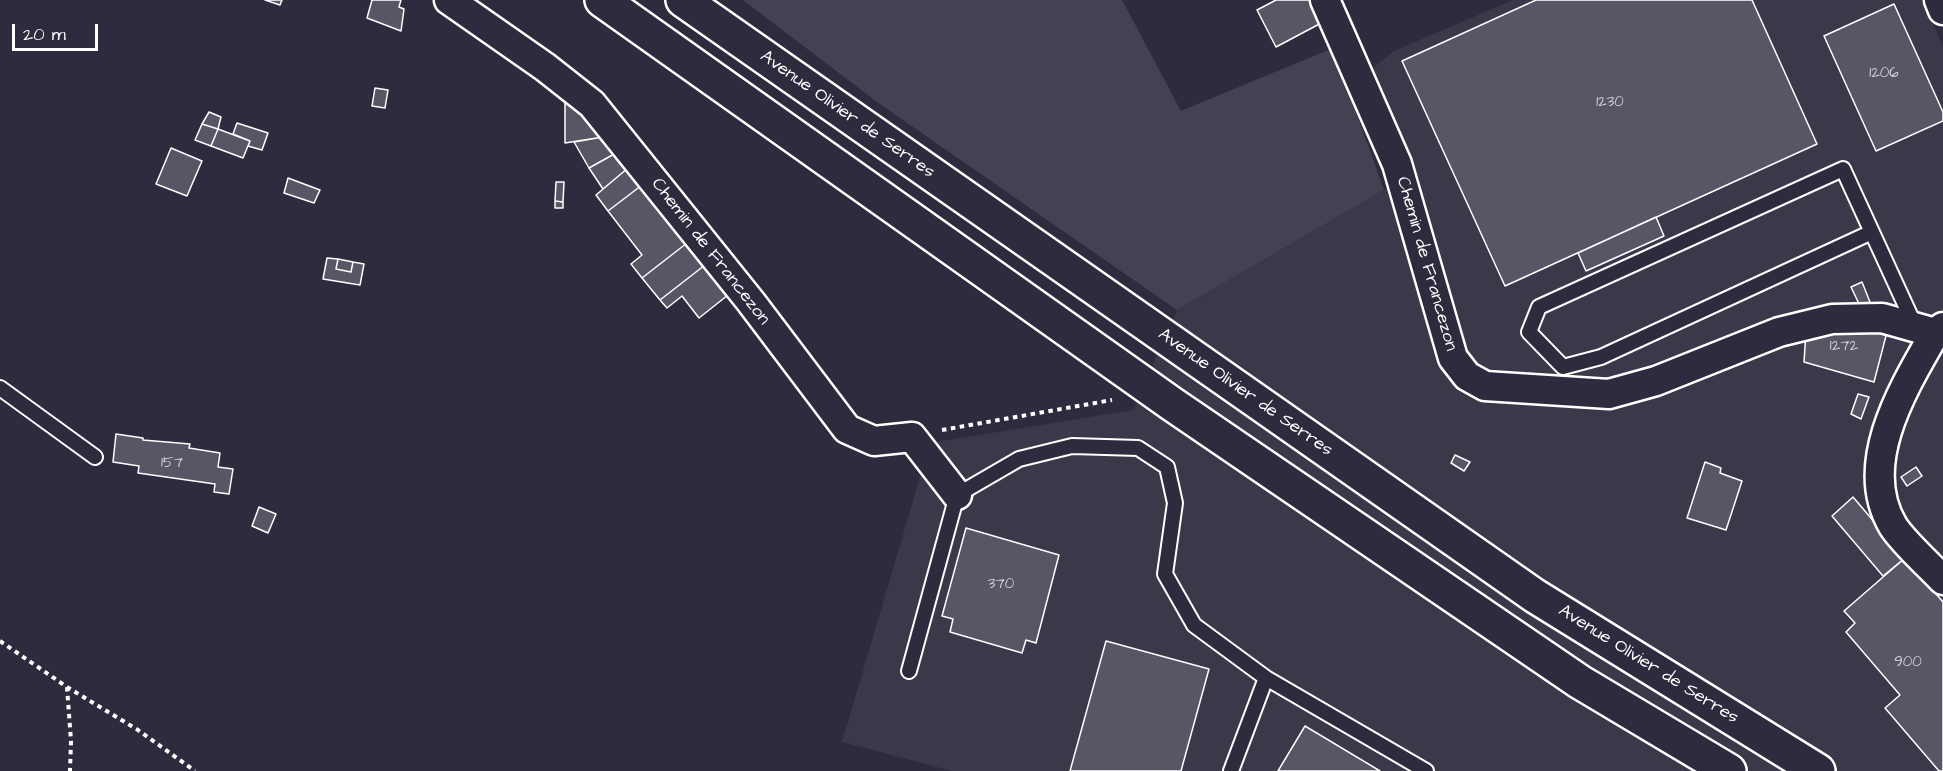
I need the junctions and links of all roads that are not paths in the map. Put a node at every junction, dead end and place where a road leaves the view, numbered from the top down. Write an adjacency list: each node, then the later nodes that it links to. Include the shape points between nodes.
1 (449, 0): 11 (street, Chemin de Francezon, via 592,104 847,429 874,441 912,437)
2 (602, 0): 17 (main road, via 1172,404 1580,682)
3 (683, 0): 18 (main road, Avenue Olivier de Serres, via 1535,596)
4 (1325, 0): 8 (street, Chemin de Francezon, via 1397,164 1453,358 1467,375 1485,386 1610,394 1656,381 1779,332 1832,319 1882,318)
5 (1939, 0): 6 (street)
6 (1943, 10)
7 (1872, 232): 7 (lane, via 1844,169 1539,307 1529,332 1563,367 1601,357); 8 (lane)
8 (1934, 332): 12 (street, via 1903,389 1882,444 1881,498 1894,527)
9 (0, 388): 10 (lane)
10 (95, 457)
11 (957, 495): 13 (lane); 14 (lane, via 1019,459 1072,446 1138,448 1167,467 1175,503 1165,574 1194,625)
12 (1943, 580)
13 (909, 671)
14 (1266, 678): 15 (lane); 16 (lane)
15 (1231, 771)
16 (1426, 771)
17 (1729, 771)
18 (1818, 771)

